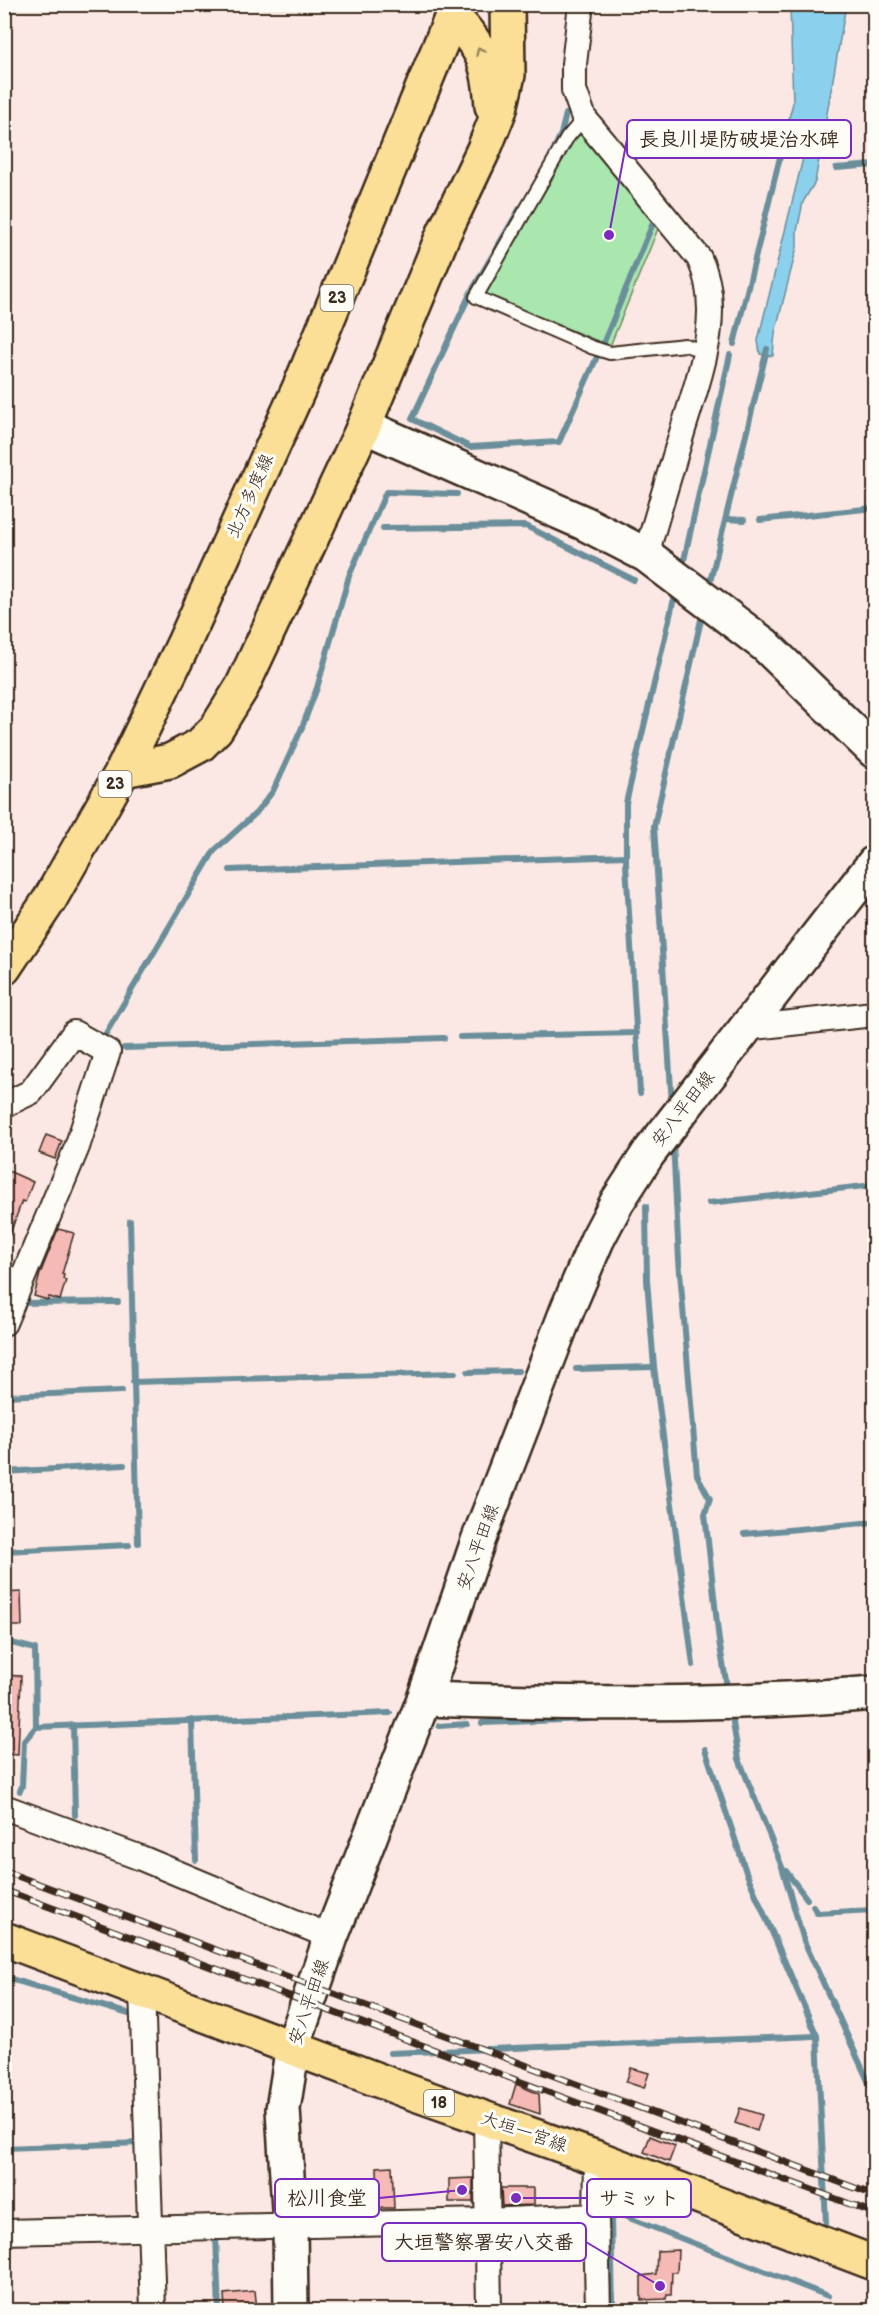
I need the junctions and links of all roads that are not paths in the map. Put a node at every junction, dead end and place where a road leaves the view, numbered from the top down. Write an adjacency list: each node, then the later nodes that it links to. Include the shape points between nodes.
1 (507, 4): 5 (main road, via 508,75)
2 (581, 4): 4 (street, via 574,90)
3 (455, 10): 5 (main road, one-way to 3, via 492,109 490,75 476,42); 10 (main road, 北方多度線 / 23, via 301,384)
4 (585, 118): 6 (street, via 699,258 710,289); 6 (lane, via 567,138 476,297 610,353 686,345)
5 (484, 149): 7 (main road, via 443,235)
6 (706, 351): 8 (street)
7 (364, 426): 8 (main road, via 584,523); 10 (main road, via 242,687 216,729 200,745 170,761)
8 (656, 562): 9 (main road, via 765,645)
9 (874, 751)
10 (123, 770): 12 (main road, 北方多度線 / 23, via 50,899)
11 (874, 863): 14 (main road, 安八平田線)
12 (4, 968)
13 (874, 1014): 14 (street)
14 (744, 1028): 19 (main road, 安八平田線, via 648,1154 602,1231 478,1541)
15 (4, 1106): 16 (street, via 31,1092 74,1033 108,1052 78,1147)
16 (11, 1293): 17 (street)
17 (4, 1323)
18 (874, 1693): 19 (main road, via 706,1702)
19 (424, 1699): 21 (main road, 安八平田線)
20 (4, 1807): 21 (street, via 141,1858)
21 (331, 1937): 24 (main road, 安八平田線)
22 (4, 1939): 23 (main road, 大垣一宮線 / 18)
23 (142, 1990): 24 (main road, 大垣一宮線 / 18); 30 (street)
24 (293, 2046): 25 (main road, 大垣一宮線 / 18); 29 (main road, 安八平田線, via 283,2109)
25 (486, 2119): 26 (main road, 大垣一宮線 / 18); 28 (street)
26 (597, 2158): 27 (street); 32 (main road, 大垣一宮線 / 18)
27 (596, 2216): 28 (street); 36 (street)
28 (487, 2221): 29 (street); 35 (street)
29 (290, 2225): 30 (street); 34 (main road, 安八平田線)
30 (151, 2228): 31 (street); 33 (street)
31 (4, 2232)
32 (874, 2263)
33 (153, 2310)
34 (291, 2310)
35 (489, 2310)
36 (598, 2310)

